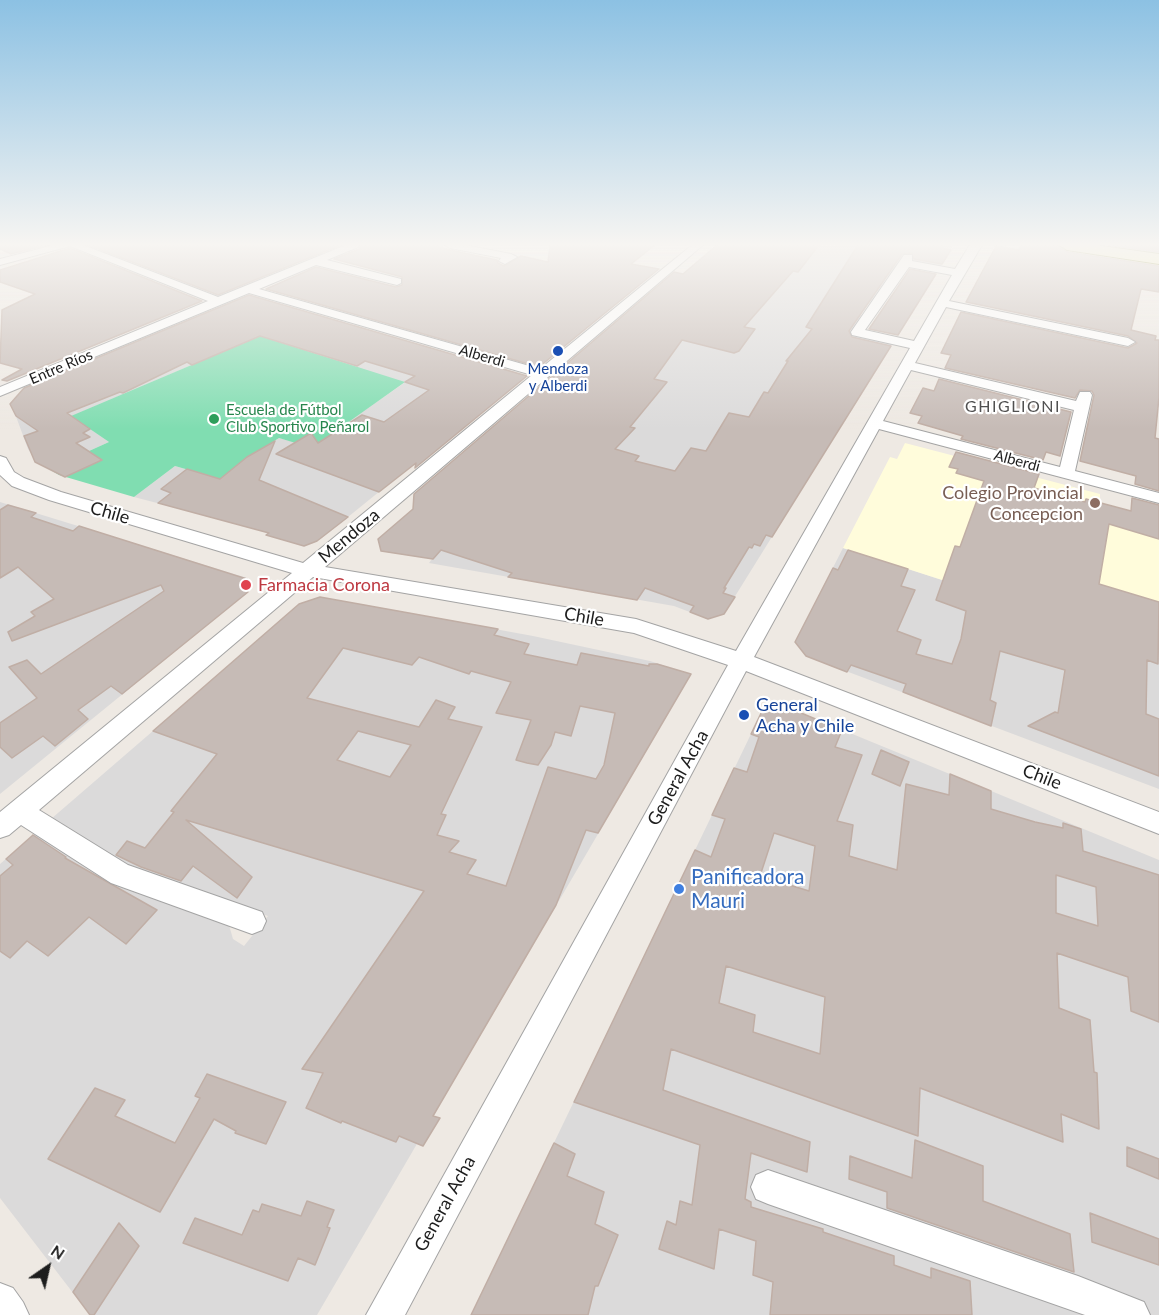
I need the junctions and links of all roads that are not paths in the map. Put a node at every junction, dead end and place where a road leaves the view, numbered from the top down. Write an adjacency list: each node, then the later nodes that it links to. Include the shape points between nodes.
1 (205, 306): 10 (street, Entre Ríos)
2 (308, 306): 9 (street, Alberdi)
3 (624, 306): 9 (street, Mendoza)
4 (875, 306): 8 (street, via 858,332)
5 (940, 306): 8 (street, General Acha)
6 (958, 306): 7 (street)
7 (1128, 342)
8 (912, 356): 11 (street, General Acha); 13 (street, via 1084,400)
9 (543, 374): 15 (street, Mendoza)
10 (0, 392)
11 (874, 423): 13 (street, Alberdi); 16 (street, General Acha)
12 (0, 461): 15 (street, Chile, via 13,478 55,496)
13 (1066, 474): 14 (street, Alberdi)
14 (1159, 498)
15 (308, 570): 16 (street, Chile, via 636,626); 17 (street, Mendoza)
16 (741, 661): 18 (street, Chile); 23 (street, General Acha)
17 (10, 819): 19 (street, via 120,874)
18 (1159, 823)
19 (252, 921)
20 (768, 1187): 24 (street)
21 (0, 1301): 22 (street)
22 (10, 1315)
23 (385, 1315)
24 (1131, 1315)

